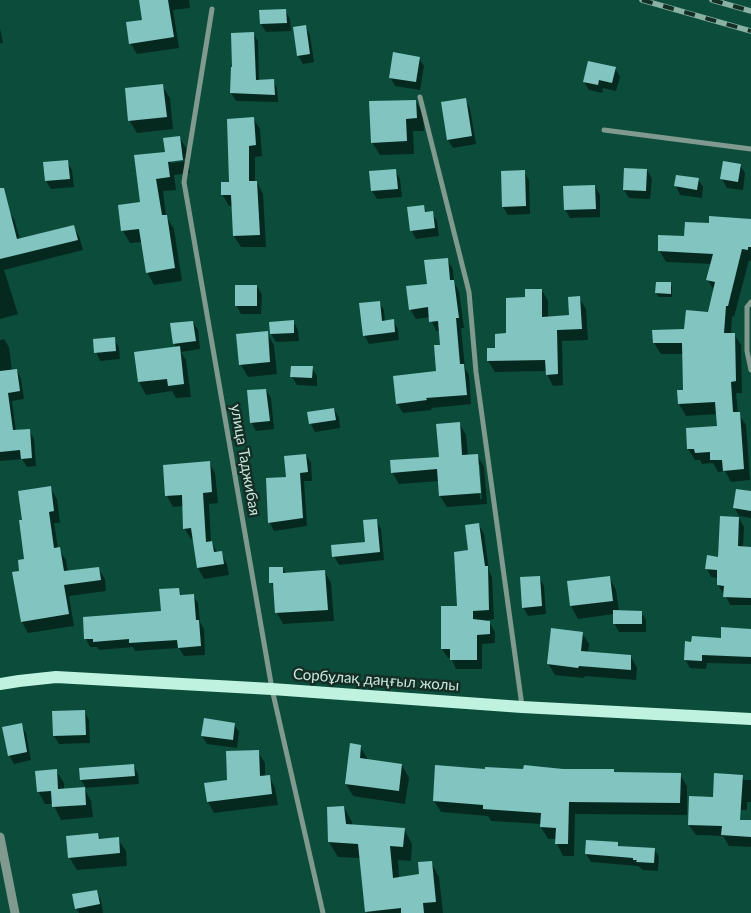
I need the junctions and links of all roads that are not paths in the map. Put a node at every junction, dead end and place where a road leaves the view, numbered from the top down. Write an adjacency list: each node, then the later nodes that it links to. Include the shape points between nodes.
1 (212, 8): 9 (street, улица Таджибая, via 184,182)
2 (420, 97): 10 (street, via 469,292 476,372)
3 (604, 130): 4 (street)
4 (751, 149)
5 (751, 302): 6 (street, via 747,306)
6 (749, 351): 7 (street)
7 (751, 370)
8 (0, 684): 9 (main road, Сорбұлақ даңғыл жолы, via 56,677)
9 (272, 689): 10 (main road, Сорбұлақ даңғыл жолы); 14 (street, улица Таджибая)
10 (522, 707): 11 (main road, Сорбұлақ даңғыл жолы)
11 (751, 719)
12 (0, 837): 13 (street)
13 (15, 913)
14 (323, 913)

